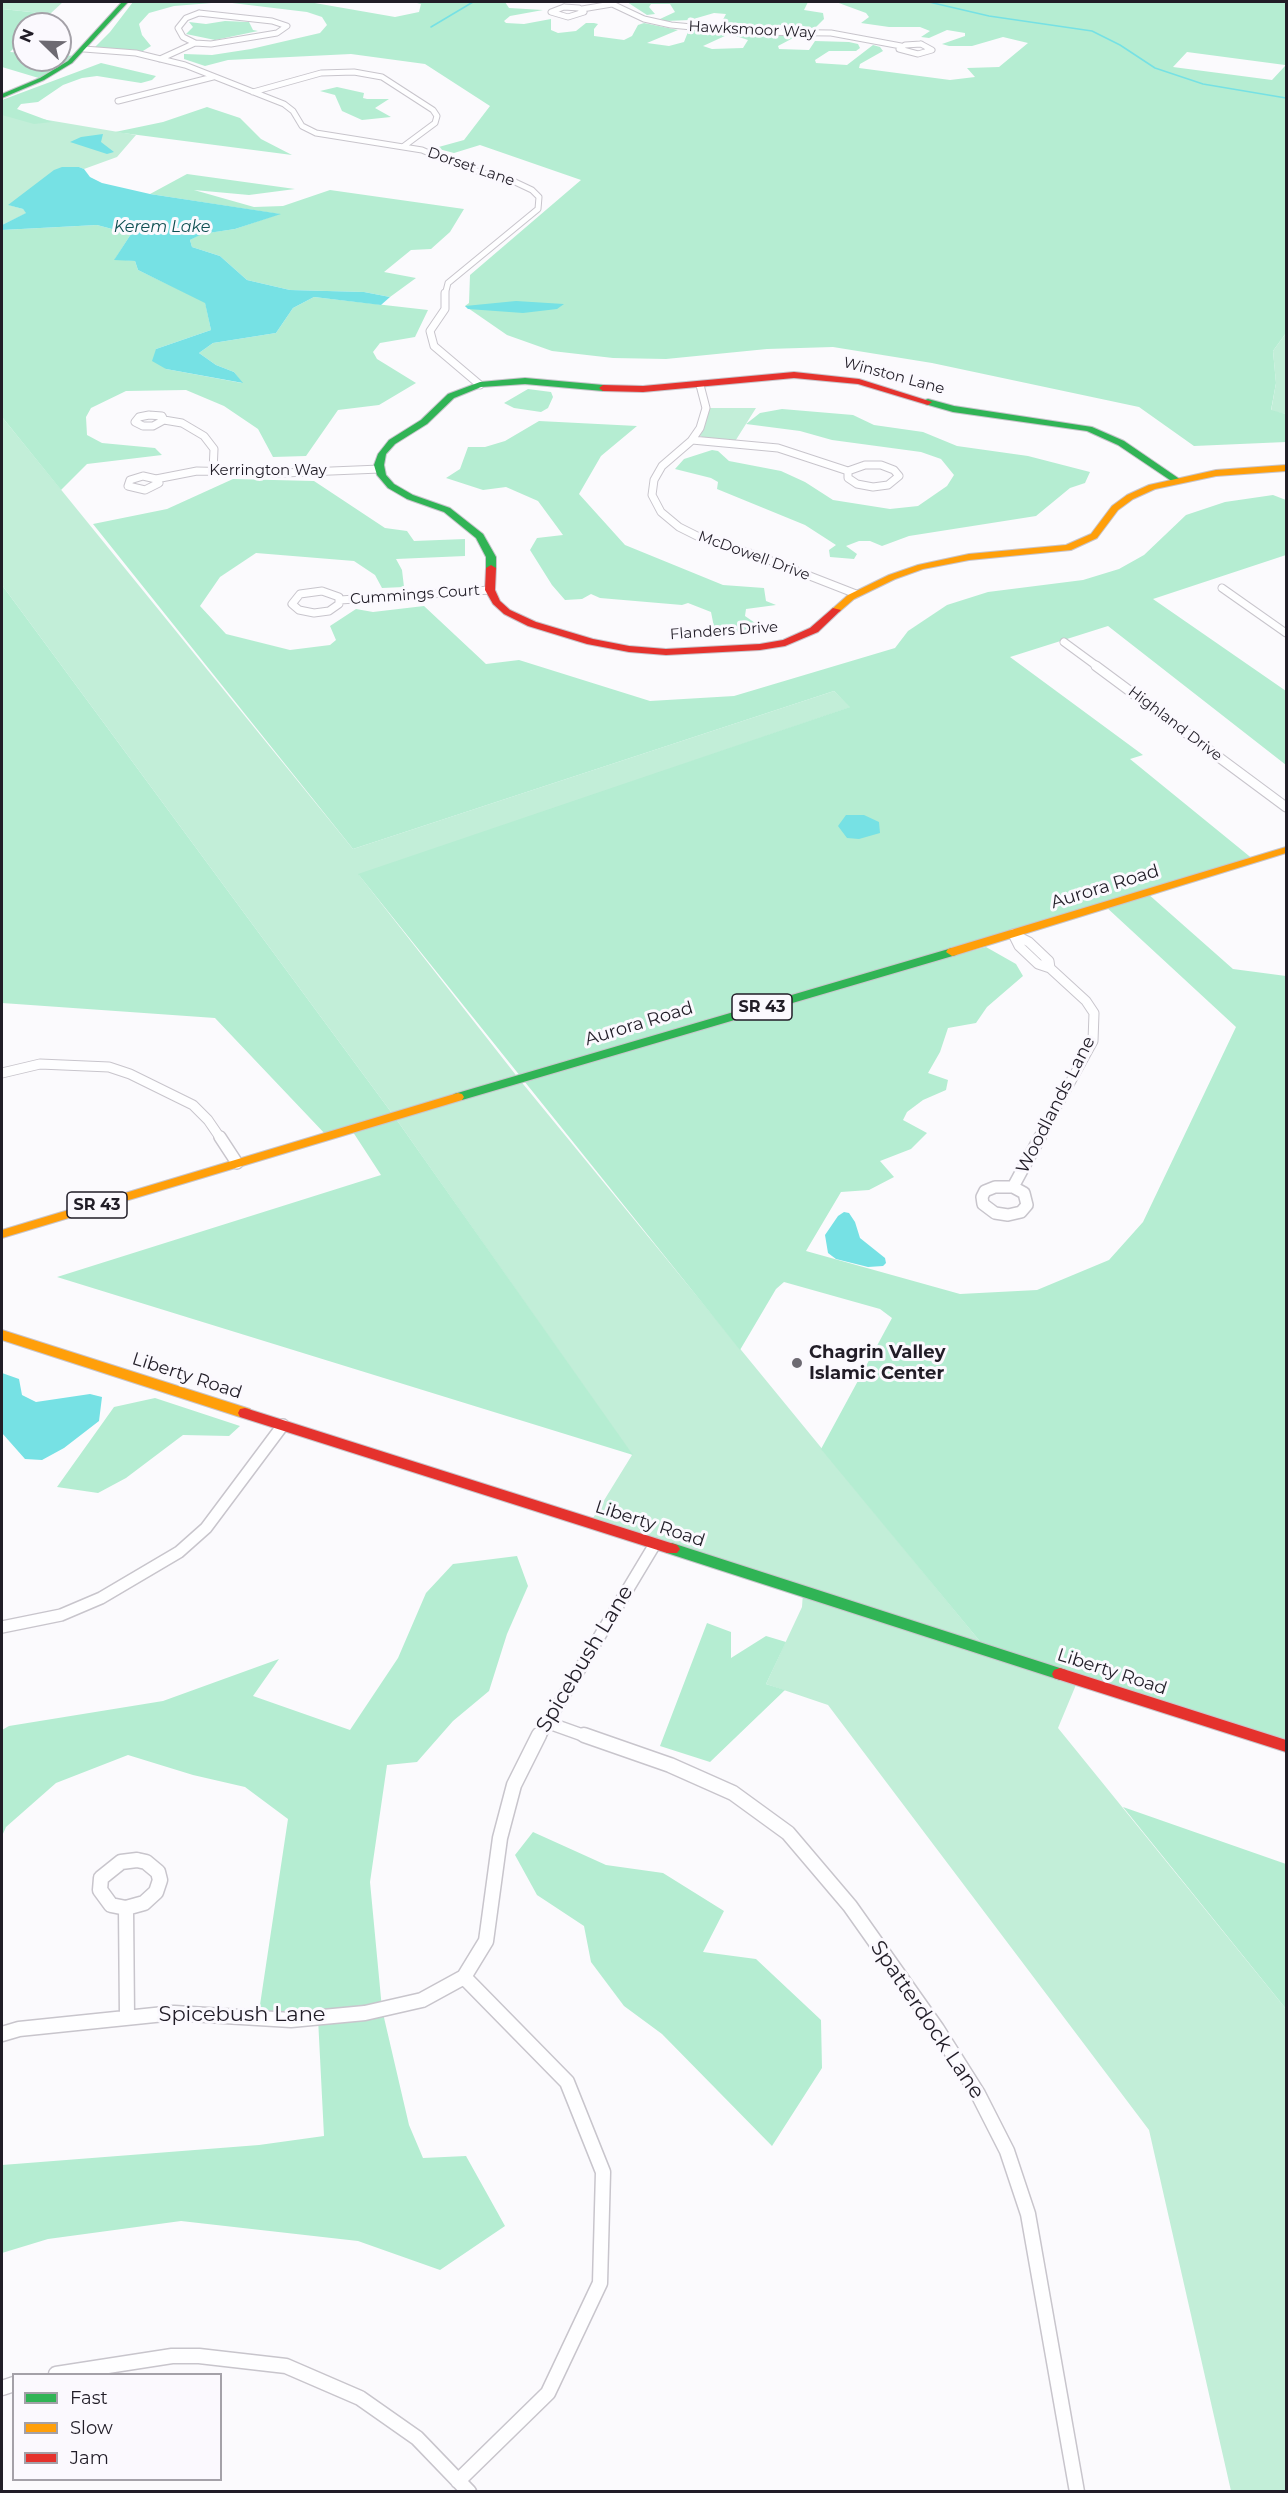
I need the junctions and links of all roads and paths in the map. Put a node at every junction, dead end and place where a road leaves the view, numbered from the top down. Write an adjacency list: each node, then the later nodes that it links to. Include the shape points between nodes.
1 (125, 2): 6 (street)
2 (610, 3): 3 (street); 5 (street, Hawksmoor Way, via 645,20 677,26 831,33)
3 (582, 9): 3 (street, via 564,7 550,12 568,17 582,14)
4 (195, 43): 4 (street, via 212,44 277,33 287,27 272,21 199,14 186,18 178,28 183,37); 7 (street)
5 (901, 46): 5 (street, Hawksmoor Way, via 900,51 907,53 932,50 921,44)
6 (83, 51): 7 (street, Dorset Lane); 10 (street, via 48,76)
7 (160, 59): 8 (street, Dorset Lane)
8 (213, 77): 9 (street, Dorset Lane); 11 (street)
9 (253, 92): 12 (street, Dorset Lane, via 290,107 302,126 316,133); 12 (street, via 321,73 354,72 382,77 437,116 435,123)
10 (2, 96)
11 (118, 101)
12 (404, 147): 14 (street, Dorset Lane, via 521,183 539,197 540,206 535,212 448,284 445,309 430,331 434,346)
13 (700, 384): 14 (street, Winston Lane, via 631,389 525,381); 16 (street, McDowell Drive, via 706,408); 22 (street, Winston Lane, via 774,375 859,382 954,409 1097,431 1121,442)
14 (480, 385): 18 (street, via 451,396 429,418 392,442 380,457)
15 (164, 420): 19 (street, via 182,423 204,436 214,449)
16 (692, 440): 20 (street, via 778,448); 25 (street, McDowell Drive, via 662,466 654,480 652,495 665,516 699,537)
17 (1287, 468): 22 (street, Flanders Drive)
18 (380, 469): 19 (street, Kerrington Way); 24 (street, via 397,490 447,510 476,531 491,557)
19 (213, 471): 21 (street, Kerrington Way)
20 (848, 471): 20 (street, via 852,482 864,486 888,485 899,476 881,465 858,466)
21 (156, 478)
22 (1176, 480): 25 (street, Flanders Drive, via 1122,502 1094,536 1075,545 936,564 892,577)
23 (1222, 588): 27 (street)
24 (490, 590): 25 (street, Flanders Drive, via 507,612 532,624 605,645 666,652 760,647 793,640 814,630); 26 (street, Cummings Court)
25 (856, 594)
26 (340, 600): 26 (street, Cummings Court, via 329,592 314,591 300,594 292,604 299,610 322,612 335,608)
27 (1287, 633)
28 (1064, 642): 29 (street, Highland Drive)
29 (1287, 807)
30 (1287, 850): 31 (street, Aurora Road / SR 43)
31 (1013, 934): 33 (street, Aurora Road / SR 43); 34 (street, Woodlands Lane, via 1029,942 1049,961 1050,968 1094,1013 1093,1041)
32 (2, 1073): 33 (street, via 63,1063 109,1067 130,1074 193,1105)
33 (237, 1163): 35 (street, Aurora Road / SR 43)
34 (1013, 1187)
35 (2, 1234)
36 (2, 1335): 37 (street, Liberty Road)
37 (283, 1425): 38 (street, Liberty Road); 39 (street, via 206,1528 179,1552 101,1598 61,1615)
38 (655, 1544): 40 (street, Spicebush Lane); 41 (street, Liberty Road)
39 (2, 1627)
40 (546, 1722): 43 (street, Spicebush Lane, via 514,1785 500,1838 486,1941); 48 (street, Spatterdock Lane, via 670,1765 733,1793 788,1833 850,1906 936,2029 978,2094 1002,2142 1028,2214)
41 (1287, 1746)
42 (126, 1908): 42 (street, via 105,1900 100,1890 101,1878 123,1861 146,1862 158,1872 156,1893 144,1903); 44 (street)
43 (464, 1977): 44 (street, Spicebush Lane, via 422,2000 366,2013 291,2020 174,2013); 47 (street, via 567,2082 603,2172 600,2283 548,2393)
44 (127, 2017): 45 (street, Spicebush Lane)
45 (2, 2034)
46 (61, 2373): 47 (street, via 172,2356 286,2366 360,2398 417,2438)
47 (463, 2486)
48 (1077, 2492)

